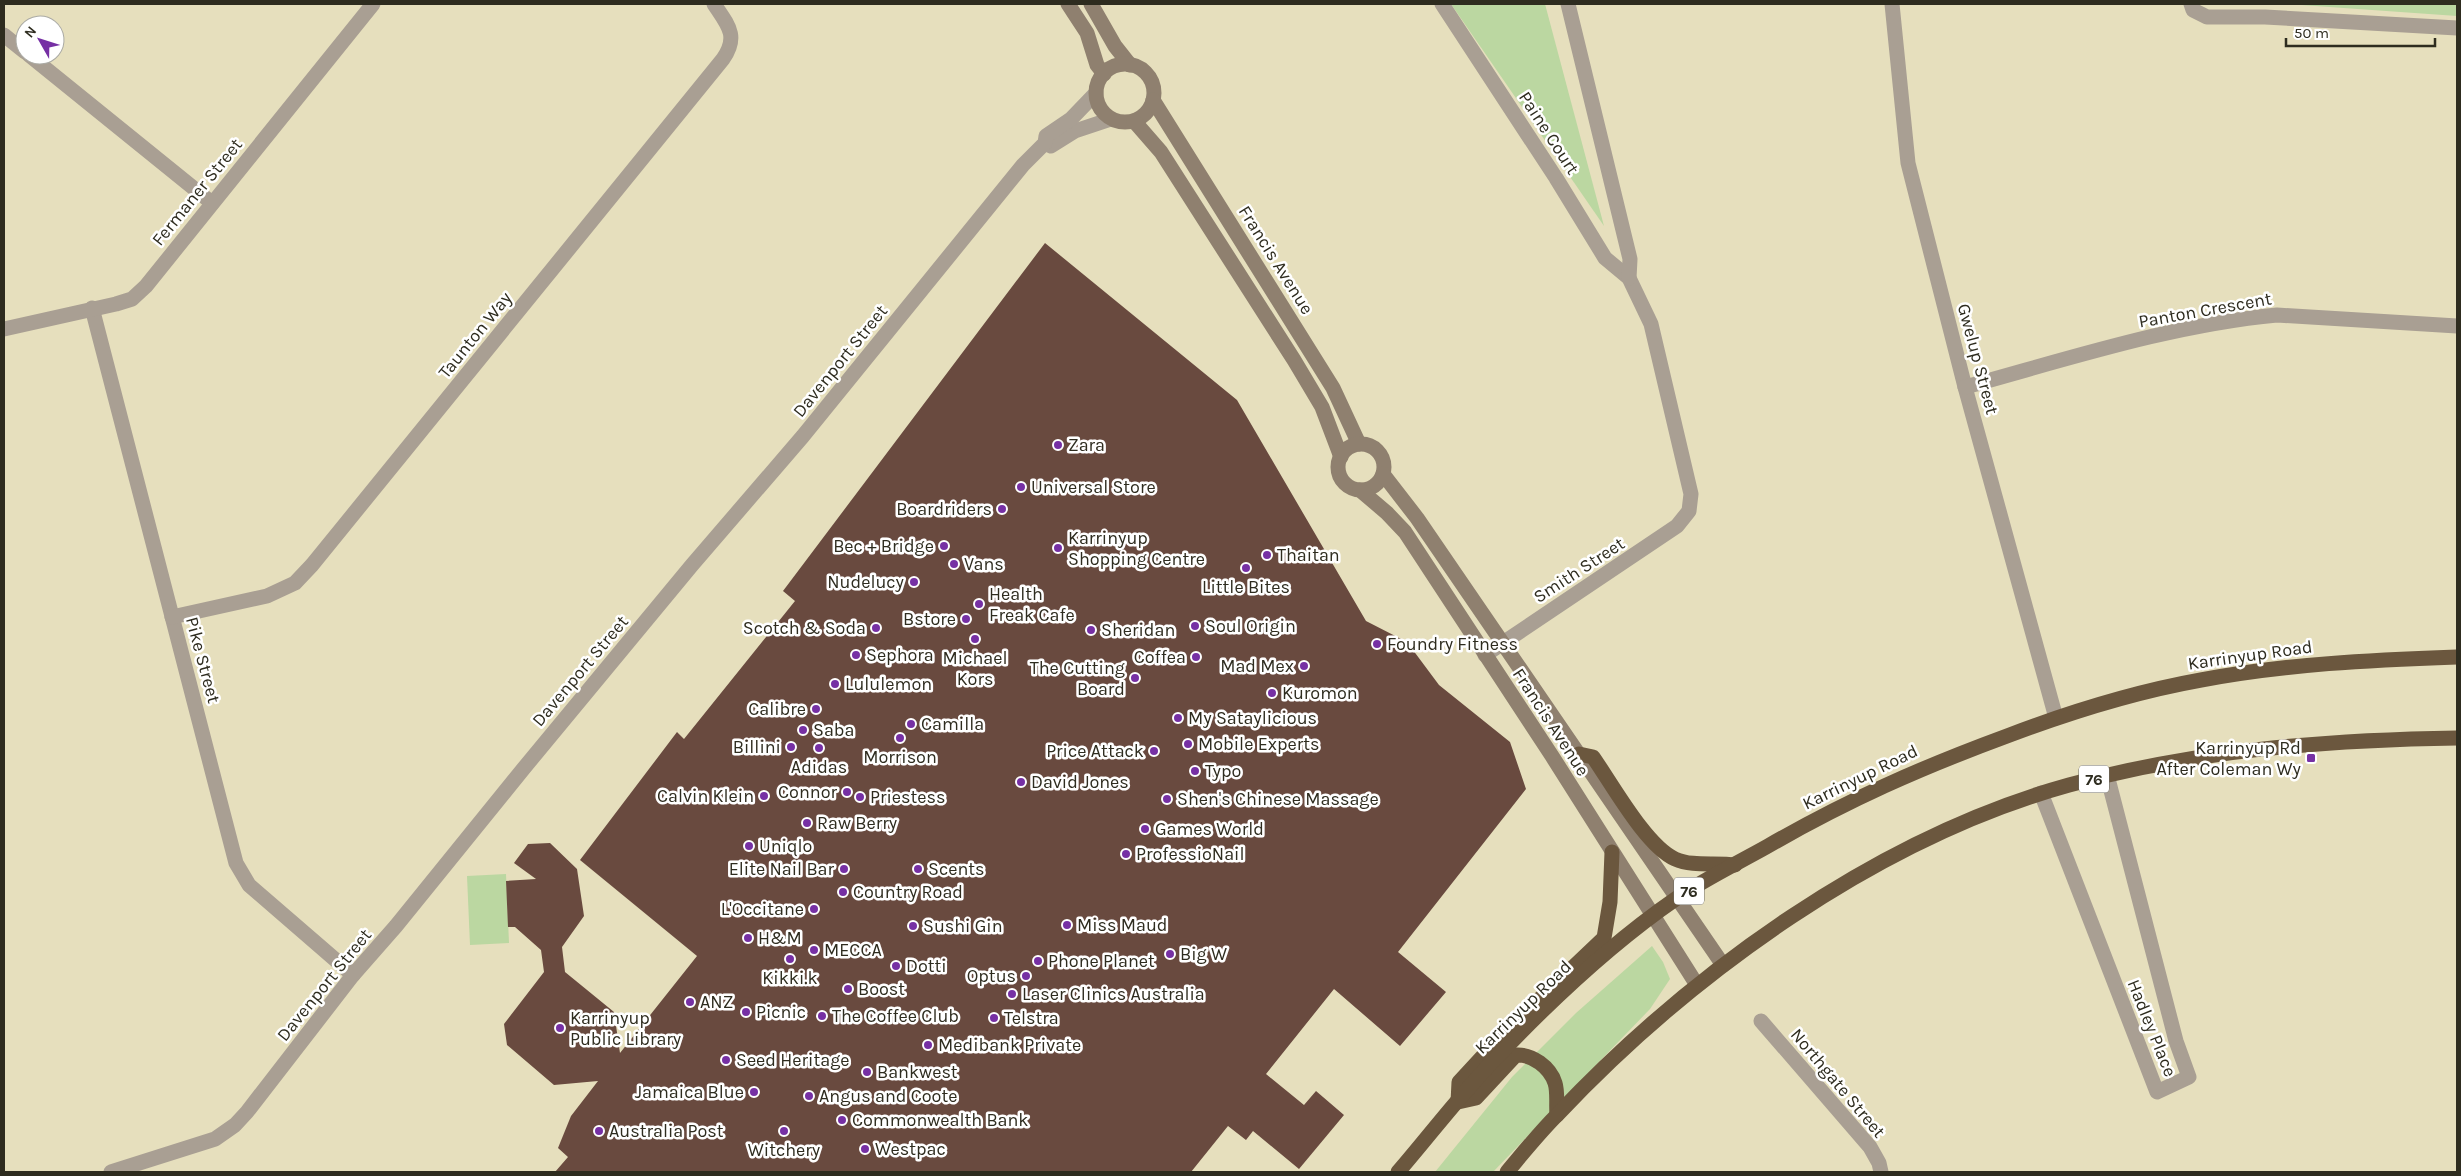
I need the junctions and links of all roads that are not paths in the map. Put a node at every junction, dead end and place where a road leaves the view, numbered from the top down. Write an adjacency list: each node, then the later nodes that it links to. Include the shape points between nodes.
1 (374, 4): 20 (street, Fermaner Street)
2 (714, 4): 31 (street, Taunton Way, via 732,33 731,48 312,565 295,583 268,596)
3 (1068, 4): 14 (street, via 1087,33 1097,65)
4 (1091, 4): 13 (street)
5 (1442, 4): 21 (street, Paine Court, via 1605,258)
6 (1568, 4): 21 (street, Paine Court, via 1630,259)
7 (1892, 4): 25 (street, Gwelup Street, via 1908,163)
8 (2191, 4): 9 (street, via 2193,10 2207,17 2265,17)
9 (2457, 28)
10 (4, 35): 11 (street)
11 (15, 44)
12 (41, 65): 20 (street)
13 (1130, 65): 14 (street, via 1120,65); 16 (street, via 1147,74 1154,91)
14 (1104, 74): 15 (street)
15 (1096, 93): 17 (street, via 1100,108); 19 (street, Davenport Street, via 1071,119 1046,136)
16 (1153, 100): 18 (street, via 1149,109); 26 (street, Francis Avenue, via 1333,388)
17 (1112, 119): 18 (street); 19 (street, via 1075,131 1051,146)
18 (1134, 121): 27 (street, Francis Avenue, via 1162,152 1294,360 1322,407)
19 (1045, 142): 45 (street, Davenport Street)
20 (212, 203): 22 (street, Fermaner Street, via 132,299)
21 (1629, 278): 30 (street, Paine Court, via 1651,324 1691,494)
22 (92, 308): 24 (street, Fermaner Street); 31 (street, Pike Street)
23 (2457, 326): 25 (street, Panton Crescent, via 2277,315 2247,318 2165,333)
24 (4, 329)
25 (1965, 386): 35 (street, Gwelup Street)
26 (1359, 444): 27 (street); 28 (street, Francis Avenue, via 1379,452)
27 (1341, 457): 29 (street, Francis Avenue, via 1342,479)
28 (1383, 474): 29 (street, via 1375,486); 32 (street, Francis Avenue)
29 (1360, 490): 33 (street, Francis Avenue, via 1405,532)
30 (1689, 511): 32 (street, Smith Street, via 1660,539)
31 (172, 617): 45 (street, Pike Street, via 236,863 249,885)
32 (1502, 643): 33 (street, Smith Street); 37 (street, Francis Avenue)
33 (1485, 655): 40 (street, Francis Avenue)
34 (2457, 657): 35 (highway, Karrinyup Road / 76, via 2275,668 2200,680 2101,703)
35 (2056, 718): 41 (highway, Karrinyup Road / 76, via 1874,789 1830,810)
36 (2457, 738): 38 (highway, 76, via 2362,739 2299,744 2186,760)
37 (1579, 754): 41 (highway, via 1593,757 1650,839 1662,851 1675,859 1692,863); 42 (street, Francis Avenue)
38 (2107, 776): 39 (highway, 76); 39 (street, Hadley Place, via 2176,1041 2189,1077 2157,1092)
39 (2041, 793): 44 (highway, 76, via 1970,819 1899,852 1812,903)
40 (1612, 852): 43 (street, Francis Avenue); 48 (highway, via 1610,902 1604,938 1507,1030 1459,1082)
41 (1736, 865): 42 (highway, Karrinyup Road / 76)
42 (1677, 898): 43 (highway, Karrinyup Road / 76); 44 (street, Francis Avenue)
43 (1653, 916): 46 (street, Francis Avenue); 48 (highway, Karrinyup Road / 76, via 1566,990 1492,1061)
44 (1723, 965): 46 (highway, 76)
45 (353, 975): 50 (street, Davenport Street, via 235,1126 204,1144)
46 (1697, 985): 49 (highway, 76)
47 (1761, 1021): 53 (street, Northgate Street, via 1870,1147)
48 (1458, 1102): 49 (highway, via 1476,1098 1516,1055 1523,1054 1547,1069 1555,1083); 51 (highway, Karrinyup Road / 76)
49 (1557, 1115): 52 (highway, 76)
50 (111, 1172)
51 (1398, 1172)
52 (1507, 1172)
53 (1881, 1172)

